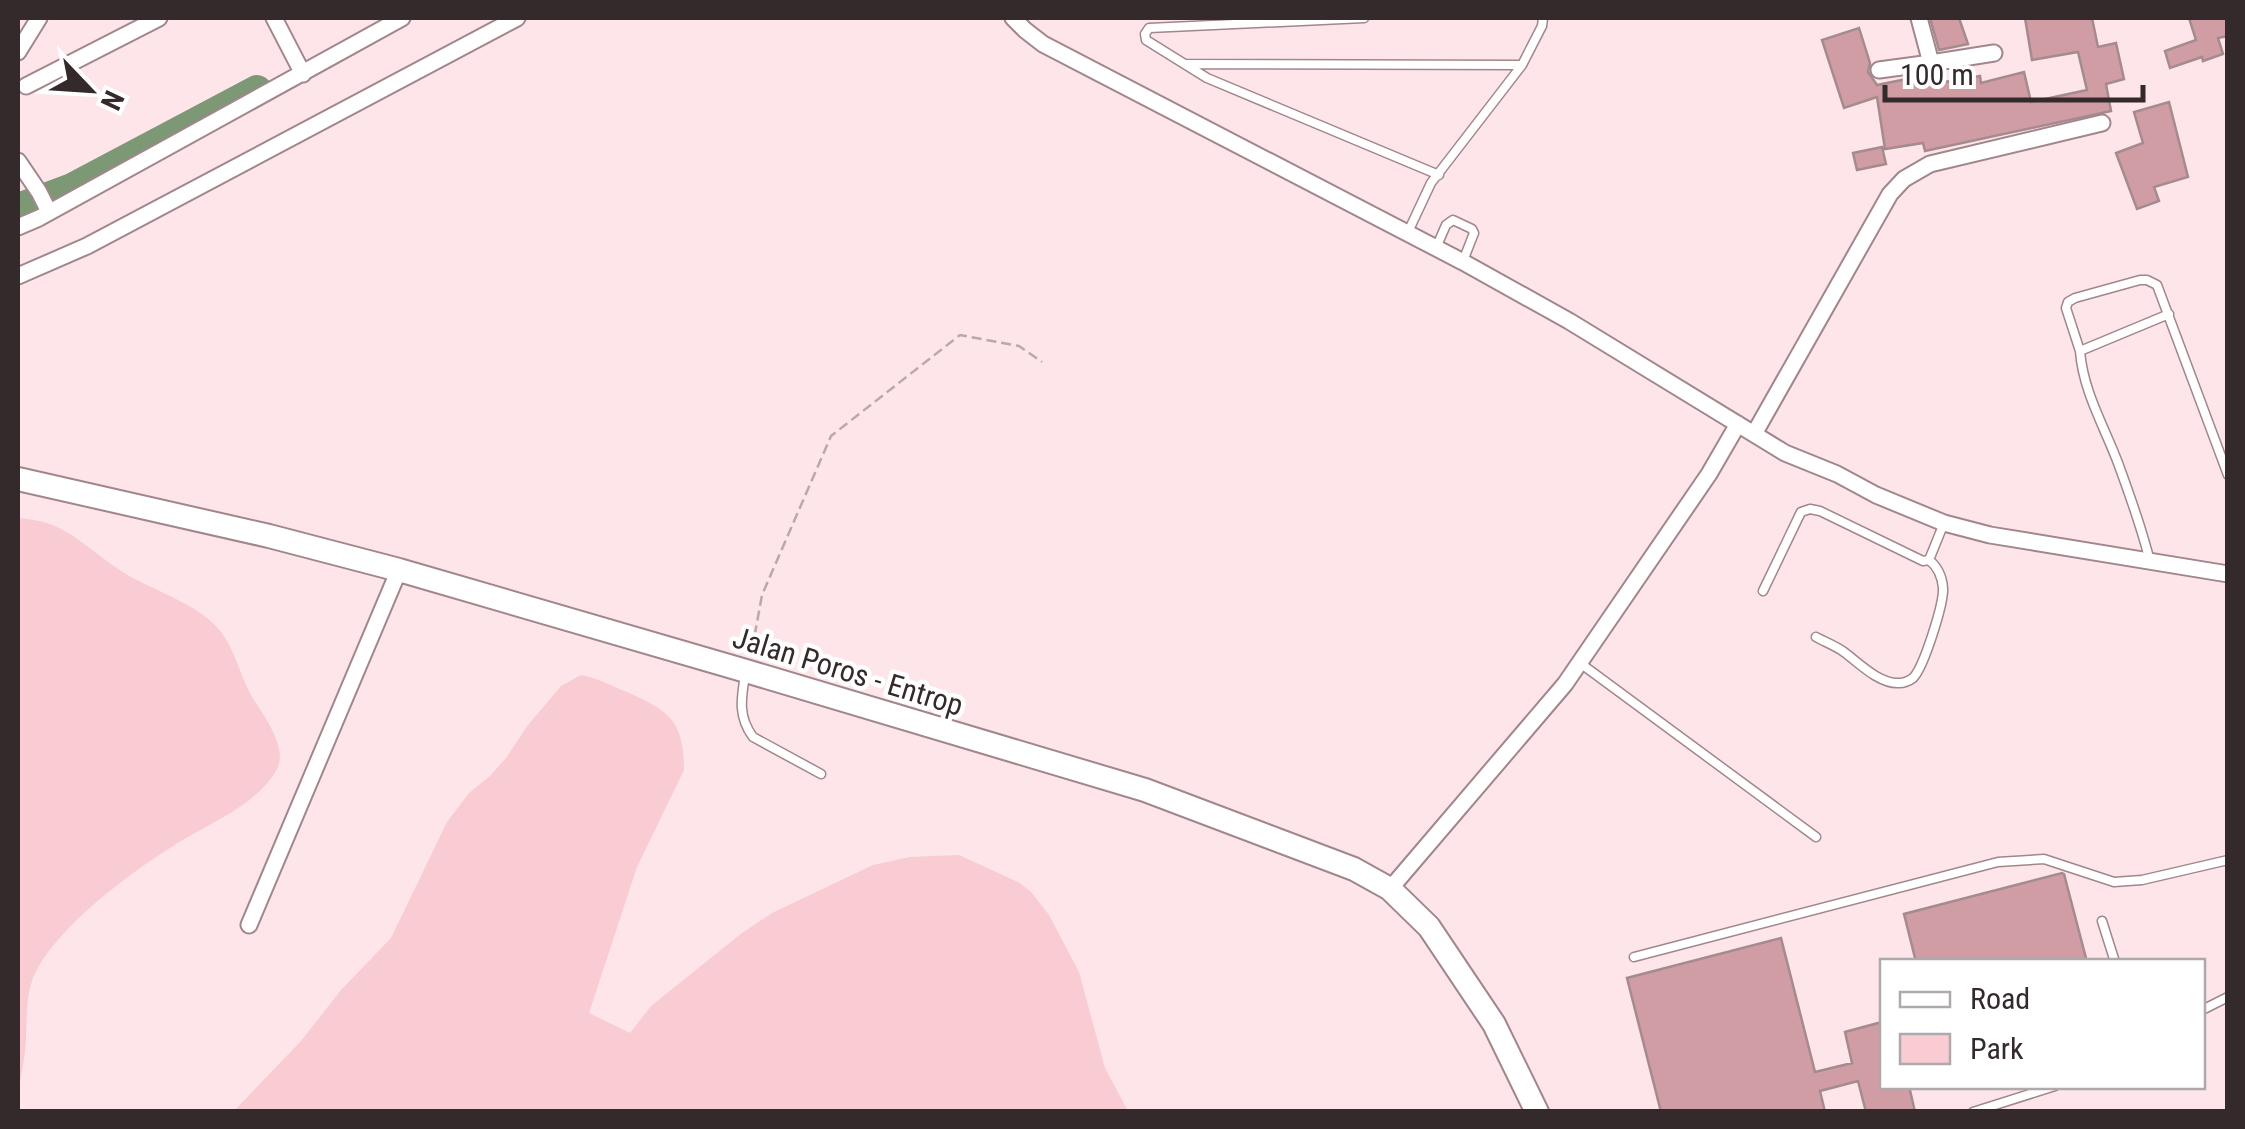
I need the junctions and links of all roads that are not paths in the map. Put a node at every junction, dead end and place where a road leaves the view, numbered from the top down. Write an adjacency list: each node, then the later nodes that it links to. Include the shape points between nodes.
1 (38, 18): 10 (street)
2 (159, 18): 17 (street)
3 (274, 18): 16 (street)
4 (402, 18): 16 (street)
5 (517, 18): 26 (street, via 87,246)
6 (1013, 18): 23 (street, via 1043,44)
7 (1364, 18): 13 (lane, via 1149,28 1146,40)
8 (1542, 18): 14 (lane)
9 (1919, 18): 12 (street)
10 (18, 52)
11 (1994, 54): 12 (street)
12 (1931, 63): 15 (street)
13 (1186, 64): 14 (lane); 20 (lane)
14 (1522, 65): 20 (lane)
15 (1879, 70)
16 (303, 74): 21 (street)
17 (26, 86)
18 (2102, 123): 30 (street, via 1930,164 1904,179)
19 (18, 161): 21 (street)
20 (1439, 175): 23 (lane)
21 (49, 212): 22 (street)
22 (18, 226)
23 (1407, 233): 24 (street)
24 (1436, 248): 25 (street); 25 (lane, via 1449,221 1472,229)
25 (1462, 262): 29 (street)
26 (18, 276)
27 (2169, 314): 28 (lane); 28 (lane, via 2157,285 2147,280 2074,298 2066,308); 31 (lane)
28 (2080, 350): 34 (lane)
29 (1738, 424): 30 (street); 40 (street)
30 (1760, 424): 33 (street, via 1785,452)
31 (2228, 475)
32 (18, 479): 36 (main road, Jalan Poros - Entrop)
33 (1944, 523): 34 (street, via 2008,539); 35 (lane)
34 (2148, 556): 37 (street)
35 (1929, 560): 38 (lane, via 1810,509 1801,512); 39 (lane, via 1940,573 1941,604 1912,679 1892,683)
36 (399, 570): 41 (main road, Jalan Poros - Entrop); 47 (street)
37 (2228, 574)
38 (1763, 591)
39 (1816, 638)
40 (1580, 662): 43 (lane); 45 (street)
41 (746, 671): 42 (lane, via 740,707 745,727); 45 (main road, Jalan Poros - Entrop, via 1145,790 1354,868)
42 (821, 774)
43 (1816, 838)
44 (2228, 860): 48 (lane, via 2114,882 2044,859 1998,862)
45 (1390, 890): 53 (main road, Jalan Poros - Entrop, via 1429,927 1460,972)
46 (2102, 921): 49 (lane)
47 (249, 926)
48 (1634, 957)
49 (2114, 959)
50 (2228, 998): 51 (lane)
51 (2205, 1009)
52 (2045, 1089): 54 (lane)
53 (1537, 1112)
54 (1973, 1112)

